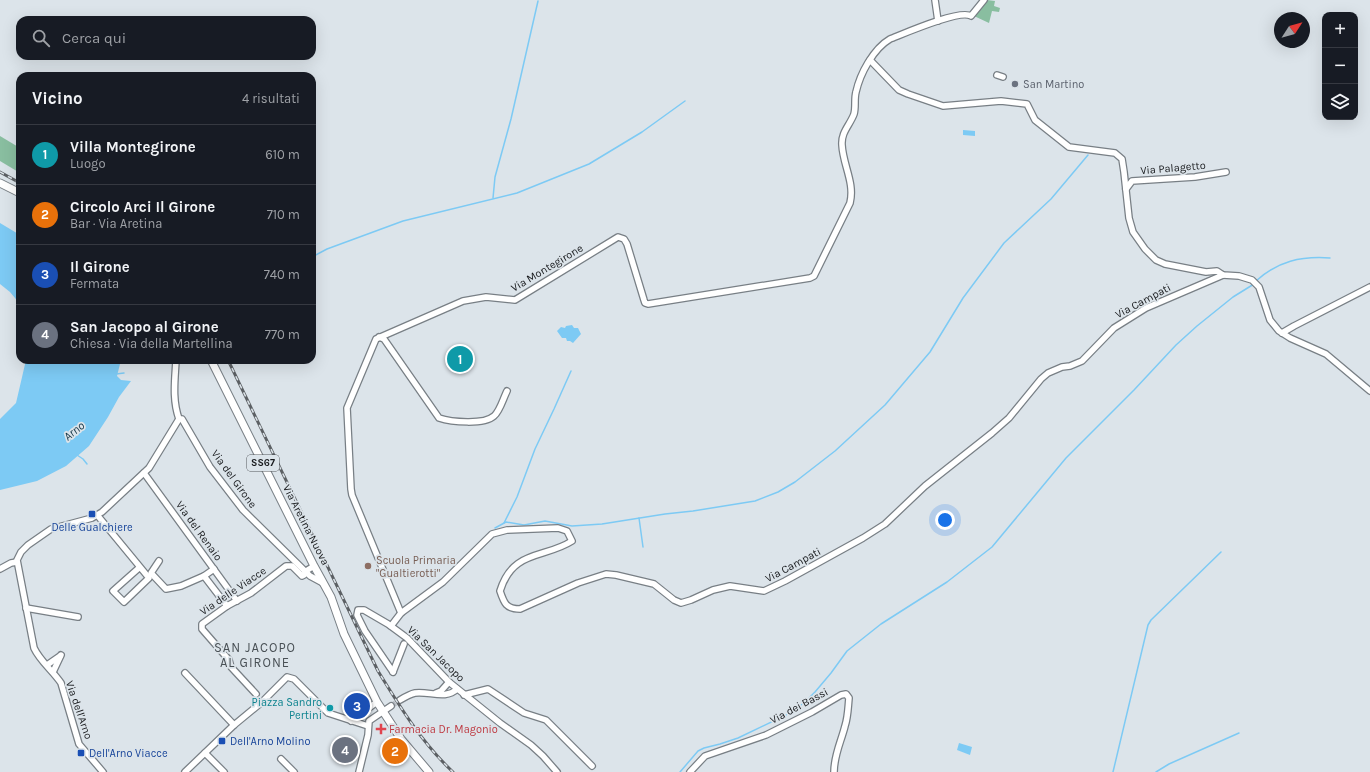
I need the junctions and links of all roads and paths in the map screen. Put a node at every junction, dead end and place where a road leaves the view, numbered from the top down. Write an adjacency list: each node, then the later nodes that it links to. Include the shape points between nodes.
1 (935, 0): 3 (street)
2 (984, 0): 3 (street, via 970,16 962,14)
3 (938, 21): 4 (street, via 884,42)
4 (870, 60): 6 (street, via 899,90 908,94 943,106 1001,101 1027,104); 16 (street, Via Montegirone, via 855,94 854,113 842,136 843,152 852,185 850,203 816,273 810,278 648,304 645,303 627,244 624,238 618,237 514,300 486,297 463,301)
5 (1027, 113): 6 (street)
6 (1035, 120): 8 (street, via 1069,147 1115,153 1122,159)
7 (1226, 172): 9 (street, Via Palagetto, via 1195,177)
8 (1125, 175): 9 (street); 11 (street)
9 (1132, 181): 11 (street, Via Palagetto)
10 (0, 183): 12 (main road)
11 (1125, 190): 13 (street, via 1133,232 1156,260 1206,272 1217,271)
12 (16, 191)
13 (1223, 275): 15 (street, via 1252,280 1259,287 1270,320); 36 (street, Via Campati, via 1146,308 1114,328 1082,361 1048,373 1009,418 925,486 885,524 764,591 730,586 712,590 681,603 654,584 606,574 578,583 520,609 512,609 507,606 500,590 515,566 534,555 562,547 572,541 567,531 558,528 507,530 492,534 443,582)
14 (1370, 287): 15 (street)
15 (1282, 334): 20 (street, via 1326,354)
16 (379, 336): 19 (street, via 384,339 439,418 457,422 490,418 495,415); 36 (street, via 373,344 347,408 351,489)
17 (176, 364): 21 (street, Via del Girone, via 175,400)
18 (213, 364): 26 (main road, Via Aretina Nuova / SS67)
19 (507, 391)
20 (1370, 391)
21 (179, 419): 22 (street, via 155,460); 30 (street, Via del Girone, via 182,419 213,471 243,510)
22 (144, 473): 23 (street); 29 (street, Via del Renaio)
23 (98, 516): 25 (street, via 51,529 25,548); 27 (street)
24 (159, 561): 31 (street, via 151,573 166,589 181,586)
25 (17, 562): 28 (street); 35 (street)
26 (314, 566): 30 (street); 32 (main road, Via Aretina Nuova / SS67)
27 (140, 567): 27 (street, via 113,591 124,602 149,578)
28 (0, 569)
29 (214, 569): 31 (street); 33 (street, Via del Renaio)
30 (306, 571): 32 (street, Via del Girone); 33 (street, Via delle Viacce, via 302,576 288,565)
31 (204, 576): 34 (street)
32 (323, 583): 49 (main road, Via Aretina Nuova / SS67)
33 (237, 601): 34 (street, Via delle Viacce)
34 (227, 606): 46 (street, Via delle Viacce, via 202,624 202,629)
35 (26, 608): 37 (street); 40 (street, via 34,648)
36 (402, 613): 38 (street, Via Campati)
37 (78, 617)
38 (391, 626): 39 (street, Via San Jacopo, via 364,610 357,612 362,626 393,672); 43 (street, Via San Jacopo, via 407,638)
39 (404, 644)
40 (47, 665): 41 (street); 41 (street, via 61,655)
41 (53, 672): 58 (street, Via dell'Arno, via 62,686 79,744)
42 (185, 673): 53 (street)
43 (449, 682): 44 (street, Via San Jacopo); 45 (street, via 441,691)
44 (457, 689): 45 (street, via 446,694); 47 (street, Via San Jacopo)
45 (434, 693): 48 (street, via 414,693)
46 (256, 694)
47 (464, 695): 57 (street, via 488,689 524,713 546,720); 64 (street, Via San Jacopo, via 530,745)
48 (400, 700)
49 (377, 702): 51 (main road, SS67); 52 (street)
50 (391, 706): 51 (street)
51 (382, 711): 54 (street, via 370,720); 63 (main road, SS67)
52 (351, 721): 53 (street, via 328,713 294,679 287,677 262,702); 54 (street)
53 (234, 724): 55 (street)
54 (368, 726): 62 (street)
55 (205, 753): 59 (street); 60 (street)
56 (281, 759): 61 (street)
57 (592, 766)
58 (104, 772)
59 (185, 772)
60 (224, 772)
61 (294, 772)
62 (359, 772)
63 (429, 772)
64 (557, 772)
65 (690, 772): 66 (street, Via dei Bassi, via 705,756 766,735 846,694 849,698 847,715 836,753)
66 (834, 772)

